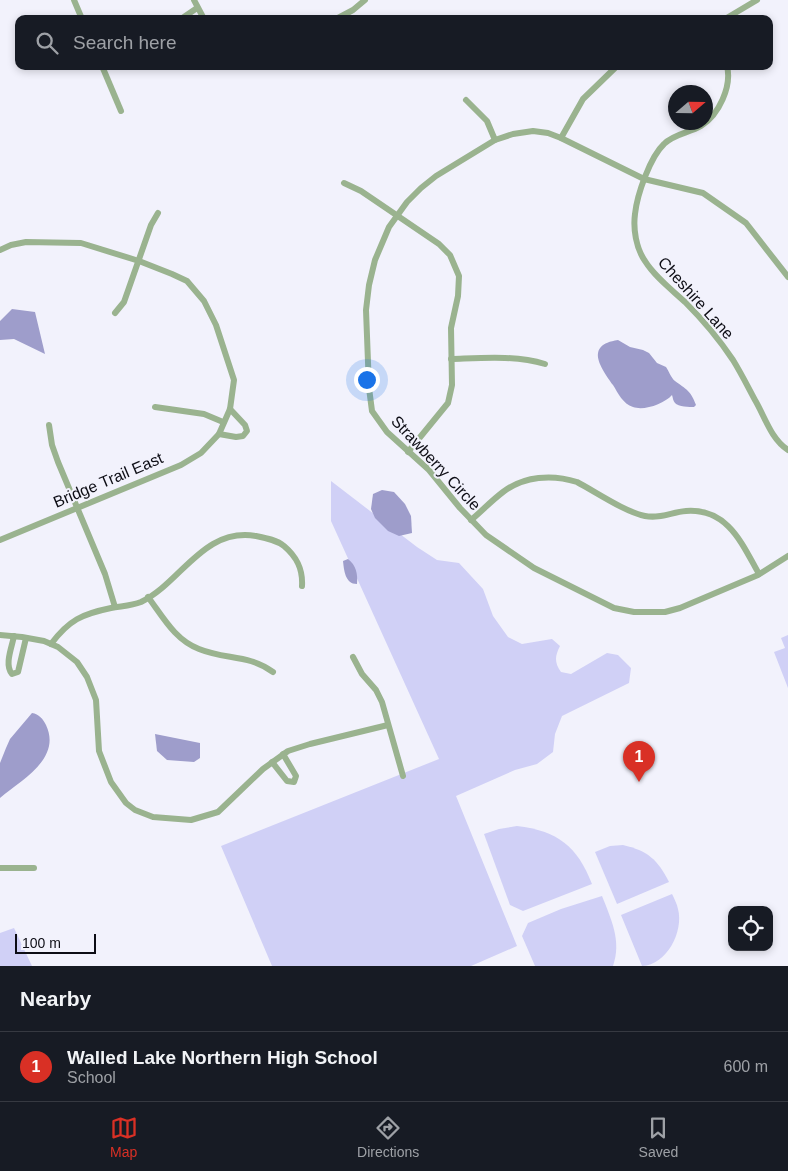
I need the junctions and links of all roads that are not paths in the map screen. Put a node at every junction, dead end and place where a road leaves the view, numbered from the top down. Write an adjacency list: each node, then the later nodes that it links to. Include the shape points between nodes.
1 (74, 0): 6 (street)
2 (194, 0): 5 (street)
3 (365, 0): 9 (street)
4 (756, 0): 10 (street)
5 (197, 8): 7 (street); 8 (street)
6 (80, 15)
7 (186, 15)
8 (201, 15)
9 (344, 15)
10 (732, 15)
11 (104, 70): 15 (street)
12 (613, 70): 16 (street, via 583,99)
13 (727, 70): 18 (street, Cheshire Lane, via 725,92 713,115 700,126 663,145)
14 (466, 100): 17 (street, via 487,122)
15 (120, 111)
16 (561, 138): 17 (street, Strawberry Circle, via 533,131); 18 (street, Strawberry Circle)
17 (495, 140): 21 (street, Strawberry Circle, via 436,176 414,195)
18 (644, 179): 24 (street, Strawberry Circle, via 703,193 721,204 746,223); 33 (street, Cheshire Lane, via 635,214 635,237 642,256 716,338 775,437)
19 (344, 183): 21 (street, via 361,190)
20 (158, 213): 23 (street)
21 (398, 216): 26 (street, via 439,244 456,265 459,282 452,328); 34 (street, Strawberry Circle, via 374,260 369,285 366,310 369,388 372,411)
22 (0, 250): 23 (street, Bridge Trail East, via 26,242 80,243)
23 (139, 261): 25 (street, via 124,302); 29 (street, Bridge Trail East, via 187,281 204,301 216,325 234,380)
24 (788, 277)
25 (115, 313)
26 (452, 359): 27 (street, via 528,359); 34 (street, via 448,403)
27 (545, 364)
28 (156, 407): 30 (street, via 204,414)
29 (230, 409): 30 (street, Bridge Trail East); 32 (street, via 245,424 247,431 236,437)
30 (223, 422): 32 (street, Bridge Trail East)
31 (49, 425): 35 (street, via 58,462)
32 (219, 434): 35 (street, Bridge Trail East, via 201,453 181,465)
33 (788, 450)
34 (408, 452): 36 (street, Strawberry Circle, via 440,482)
35 (78, 508): 37 (street, Bridge Trail East); 42 (street)
36 (470, 520): 39 (street, Strawberry Circle, via 534,568 614,608 634,612 666,612 680,608); 39 (street, via 514,485 542,477 566,479 637,514 658,517 696,511 718,518 738,536)
37 (0, 540)
38 (788, 556): 39 (street, Strawberry Circle)
39 (760, 574)
40 (302, 586): 41 (street, via 300,565 293,553 281,544 248,535 231,537 201,551 164,587)
41 (148, 597): 42 (street); 48 (street, via 168,626 186,642 208,652 252,661)
42 (115, 607): 46 (street, via 81,616)
43 (0, 635): 44 (street)
44 (14, 636): 45 (street); 45 (street, via 8,666 12,674 18,672)
45 (26, 638): 46 (street)
46 (51, 644): 51 (street, via 77,662 87,677 96,700 99,751 104,765 117,792 135,810 170,820 200,818 218,812)
47 (353, 657): 49 (street, via 376,690)
48 (273, 672)
49 (388, 725): 50 (street); 52 (street)
50 (283, 754): 51 (street); 51 (street, via 296,776 294,782 287,781)
51 (272, 762)
52 (403, 776)
53 (0, 868): 54 (street)
54 (34, 868)

